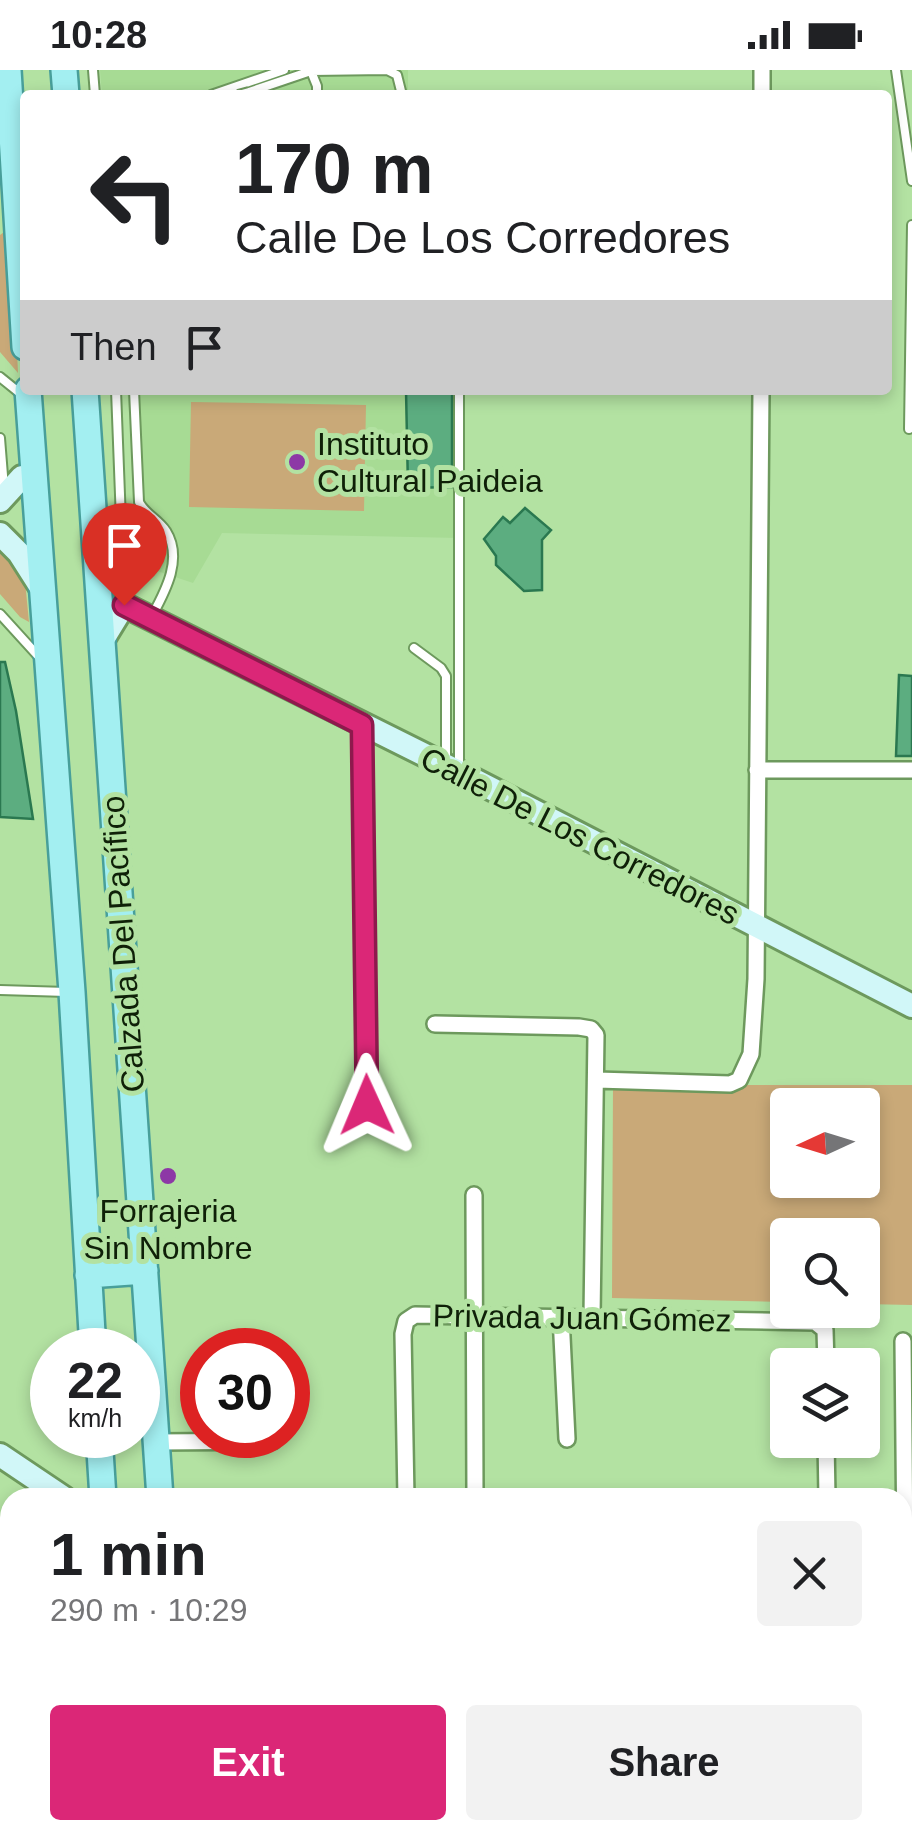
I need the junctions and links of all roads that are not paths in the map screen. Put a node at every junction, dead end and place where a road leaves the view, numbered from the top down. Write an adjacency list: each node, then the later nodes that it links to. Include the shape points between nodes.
1 (8, 70): 9 (main road)
2 (284, 70): 5 (lane)
3 (896, 70): 8 (lane)
4 (310, 71): 6 (lane); 7 (lane, via 387,70)
5 (245, 90)
6 (248, 90)
7 (400, 90)
8 (912, 181)
9 (7, 199): 11 (main road)
10 (912, 225): 18 (lane)
11 (20, 307)
12 (28, 395): 20 (main road, Calzada Del Pacífico)
13 (85, 395): 27 (main road, Calzada Del Pacífico)
14 (116, 395): 24 (lane)
15 (134, 395): 26 (lane, via 138,502 166,531 173,560)
16 (459, 395): 31 (lane)
17 (761, 395): 32 (street)
18 (910, 428)
19 (0, 438): 21 (lane)
20 (36, 488): 21 (main road, via 22,477); 23 (main road, Calzada Del Pacífico)
21 (2, 499)
22 (0, 534): 23 (main road)
23 (40, 586): 29 (main road, Calzada Del Pacífico)
24 (124, 605): 26 (main road, Calle De Los Corredores); 27 (main road)
25 (0, 614): 29 (lane)
26 (151, 618): 30 (main road, Calle De Los Corredores)
27 (102, 641): 42 (main road, Calzada Del Pacífico)
28 (414, 648): 31 (lane, via 446,676)
29 (47, 665): 36 (main road, Calzada Del Pacífico)
30 (362, 725): 31 (main road, Calle De Los Corredores); 40 (street)
31 (453, 769): 34 (main road, Calle De Los Corredores)
32 (757, 770): 33 (street); 34 (street)
33 (912, 770)
34 (758, 928): 37 (main road, Calle De Los Corredores); 39 (street, via 751,1054 740,1080)
35 (0, 990): 36 (lane)
36 (72, 992): 43 (main road, Calzada Del Pacífico)
37 (912, 1006)
38 (435, 1024): 39 (street, via 591,1029 598,1038)
39 (598, 1080): 46 (street)
40 (367, 1105)
41 (474, 1195): 44 (street)
42 (145, 1272): 43 (main road); 48 (main road, Calzada Del Pacífico)
43 (88, 1276): 47 (main road, Calzada Del Pacífico)
44 (472, 1314): 45 (street, Privada Juan Gómez); 59 (street, Privada Juan Gómez, via 414,1315 406,1322); 60 (street)
45 (561, 1316): 46 (street, Privada Juan Gómez); 51 (street)
46 (592, 1316): 50 (street, Privada Juan Gómez, via 820,1324)
47 (92, 1328)
48 (149, 1328)
49 (903, 1341): 62 (street)
50 (826, 1348)
51 (567, 1438)
52 (0, 1455): 56 (main road)
53 (101, 1458): 57 (main road)
54 (158, 1458): 58 (main road, Calzada Del Pacífico)
55 (826, 1458): 61 (street)
56 (49, 1488)
57 (103, 1488)
58 (159, 1488)
59 (406, 1488)
60 (474, 1488)
61 (826, 1488)
62 (905, 1488)

